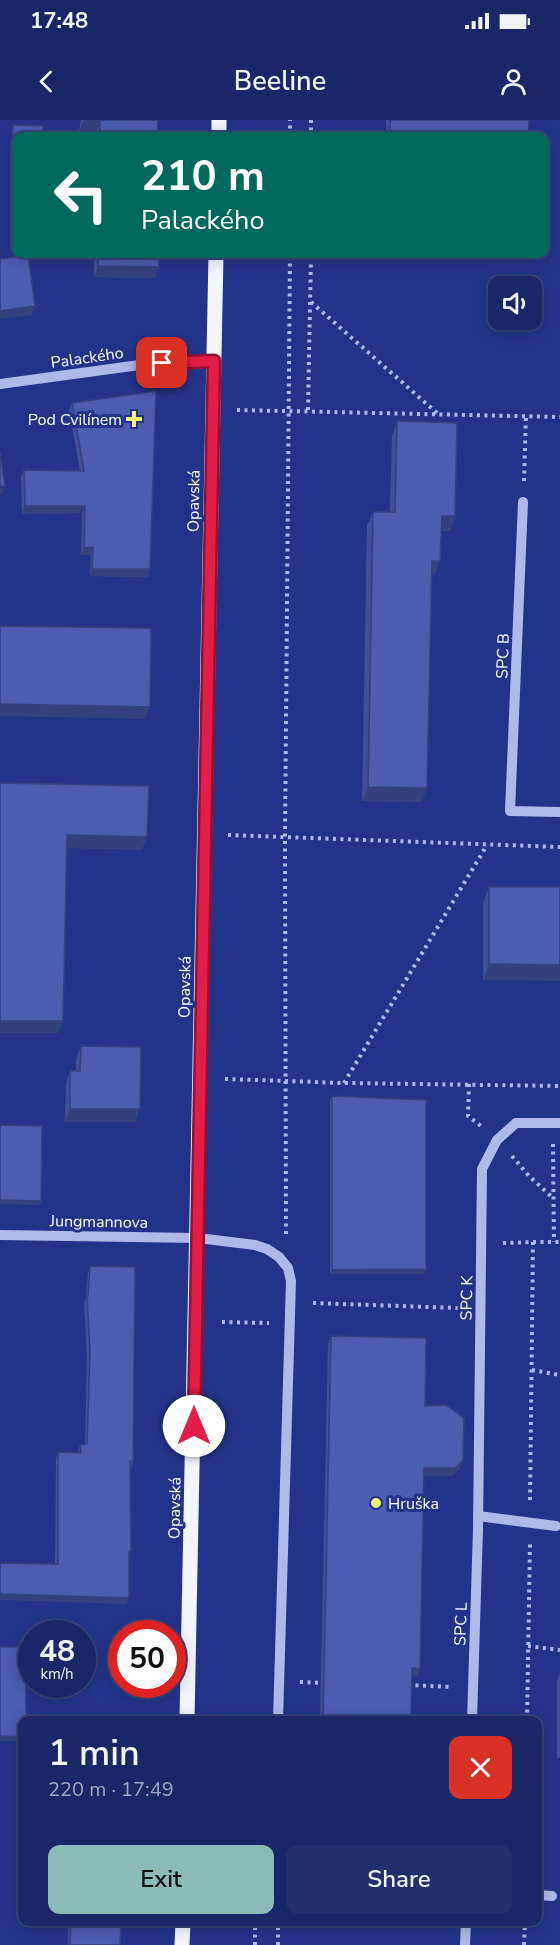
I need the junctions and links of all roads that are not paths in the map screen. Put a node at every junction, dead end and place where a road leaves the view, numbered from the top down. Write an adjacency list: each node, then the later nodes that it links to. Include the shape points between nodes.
1 (216, 258): 2 (main road, Opavská)
2 (214, 361): 3 (street, Palackého, via 147,364); 8 (main road, Opavská)
3 (0, 384)
4 (523, 502): 5 (street, SPC B, via 510,811)
5 (560, 812)
6 (556, 1123): 9 (street, SPC K, via 516,1123 498,1140 482,1169)
7 (0, 1235): 8 (street, Jungmannova)
8 (198, 1238): 12 (main road, Opavská); 13 (street, Jungmannova, via 267,1249 288,1268 291,1281)
9 (478, 1516): 10 (street); 11 (street, SPC K)
10 (556, 1526)
11 (478, 1529): 14 (street, SPC L)
12 (187, 1716)
13 (278, 1716)
14 (472, 1716)
15 (542, 1895): 16 (street)
16 (552, 1896)
17 (183, 1926): 19 (main road)
18 (466, 1926): 20 (street)
19 (183, 1945)
20 (465, 1945)

